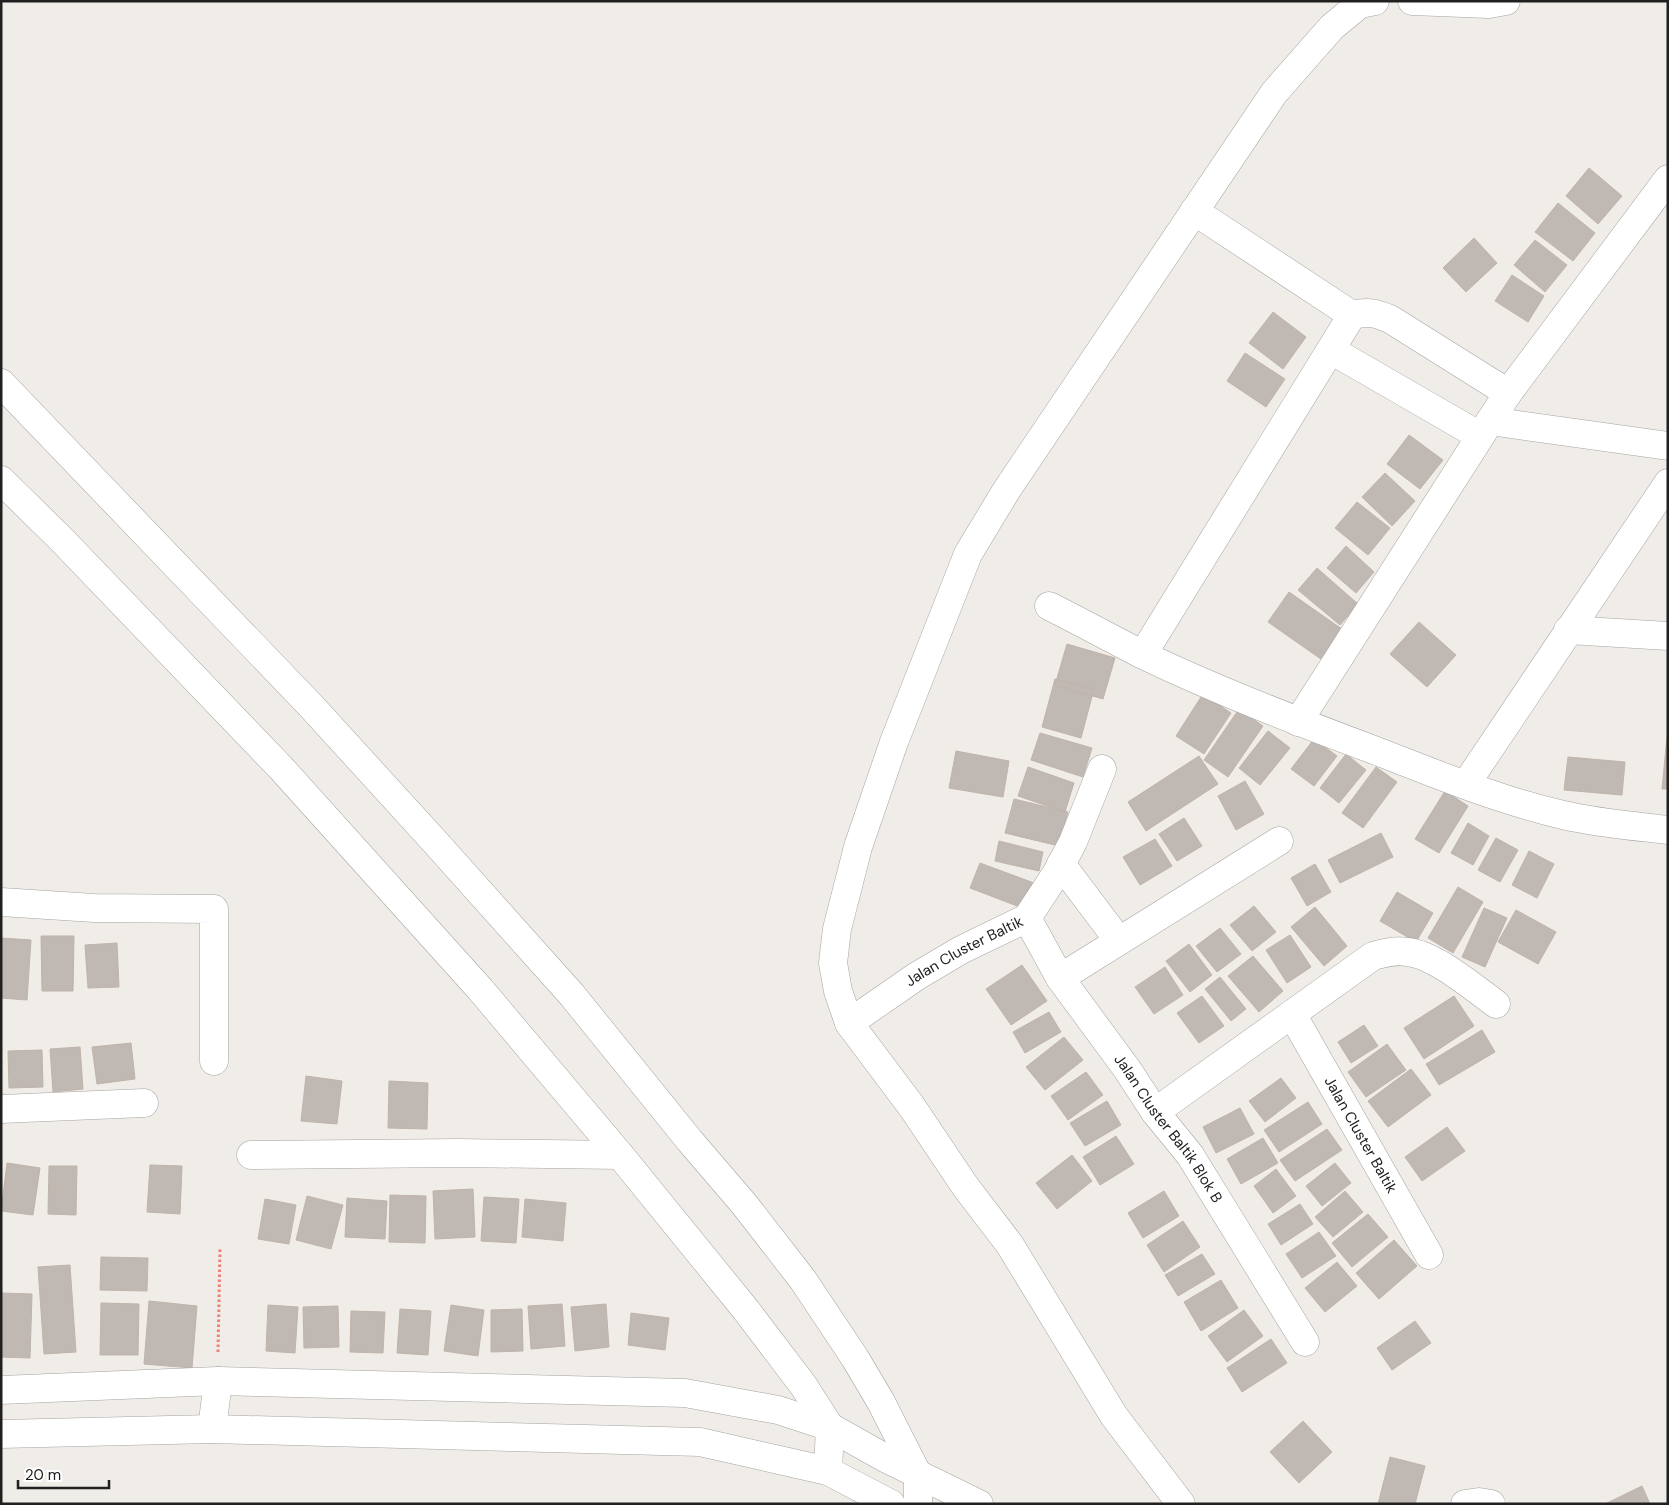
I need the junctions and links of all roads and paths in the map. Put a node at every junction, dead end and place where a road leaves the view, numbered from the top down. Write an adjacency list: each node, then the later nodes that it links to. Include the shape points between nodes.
1 (1375, 1): 5 (street, via 1360,4 1332,27 1274,93)
2 (1412, 1): 3 (street, via 1489,4)
3 (1506, 1)
4 (1668, 179): 9 (street)
5 (1194, 210): 6 (street); 30 (street, via 1006,491 968,554 891,751 844,898 833,963 838,992)
6 (1352, 315): 7 (street); 9 (street, via 1374,312 1390,319)
7 (1331, 350): 10 (street); 17 (street)
8 (1, 383): 46 (street, via 312,707 572,995 803,1280 881,1402)
9 (1508, 393): 10 (street)
10 (1485, 428): 11 (street); 18 (street)
11 (1668, 446)
12 (1, 480): 36 (street, via 281,768 480,989)
13 (1668, 483): 15 (street)
14 (1049, 606): 17 (street)
15 (1568, 630): 16 (street); 20 (street)
16 (1668, 636)
17 (1143, 654): 18 (street)
18 (1298, 722): 20 (street)
19 (1102, 769): 23 (street, Jalan Cluster Baltik, via 1073,842)
20 (1466, 784): 21 (street, via 1563,815)
21 (1668, 830)
22 (1279, 841): 26 (street)
23 (1060, 864): 25 (street, Jalan Cluster Baltik); 26 (street)
24 (1, 902): 31 (street, via 94,908 214,909)
25 (1027, 918): 27 (street, Jalan Cluster Baltik Blok B); 30 (street, Jalan Cluster Baltik, via 961,950)
26 (1119, 941): 27 (street)
27 (1060, 978): 34 (street, Jalan Cluster Baltik Blok B)
28 (1496, 1004): 29 (street, via 1435,962 1409,952 1390,952 1373,956)
29 (1292, 1014): 34 (street); 38 (street, Jalan Cluster Baltik)
30 (849, 1023): 50 (street, via 1010,1245 1114,1416)
31 (214, 1061)
32 (144, 1103): 33 (street)
33 (1, 1109)
34 (1155, 1112): 39 (street, Jalan Cluster Baltik Blok B, via 1190,1155)
35 (251, 1155): 36 (street)
36 (620, 1155): 42 (street, via 764,1332)
37 (220, 1248): 40 (path)
38 (1429, 1254)
39 (1305, 1342)
40 (218, 1381): 41 (street); 42 (street, via 685,1392 778,1410); 43 (street)
41 (1, 1390)
42 (830, 1427): 45 (street); 46 (street)
43 (212, 1430): 44 (street); 45 (street, via 700,1442)
44 (1, 1434)
45 (828, 1471): 47 (street)
46 (918, 1475): 48 (street); 49 (street)
47 (891, 1504)
48 (918, 1504)
49 (979, 1504)
50 (1181, 1504)
51 (1466, 1504): 52 (street)
52 (1491, 1504)

